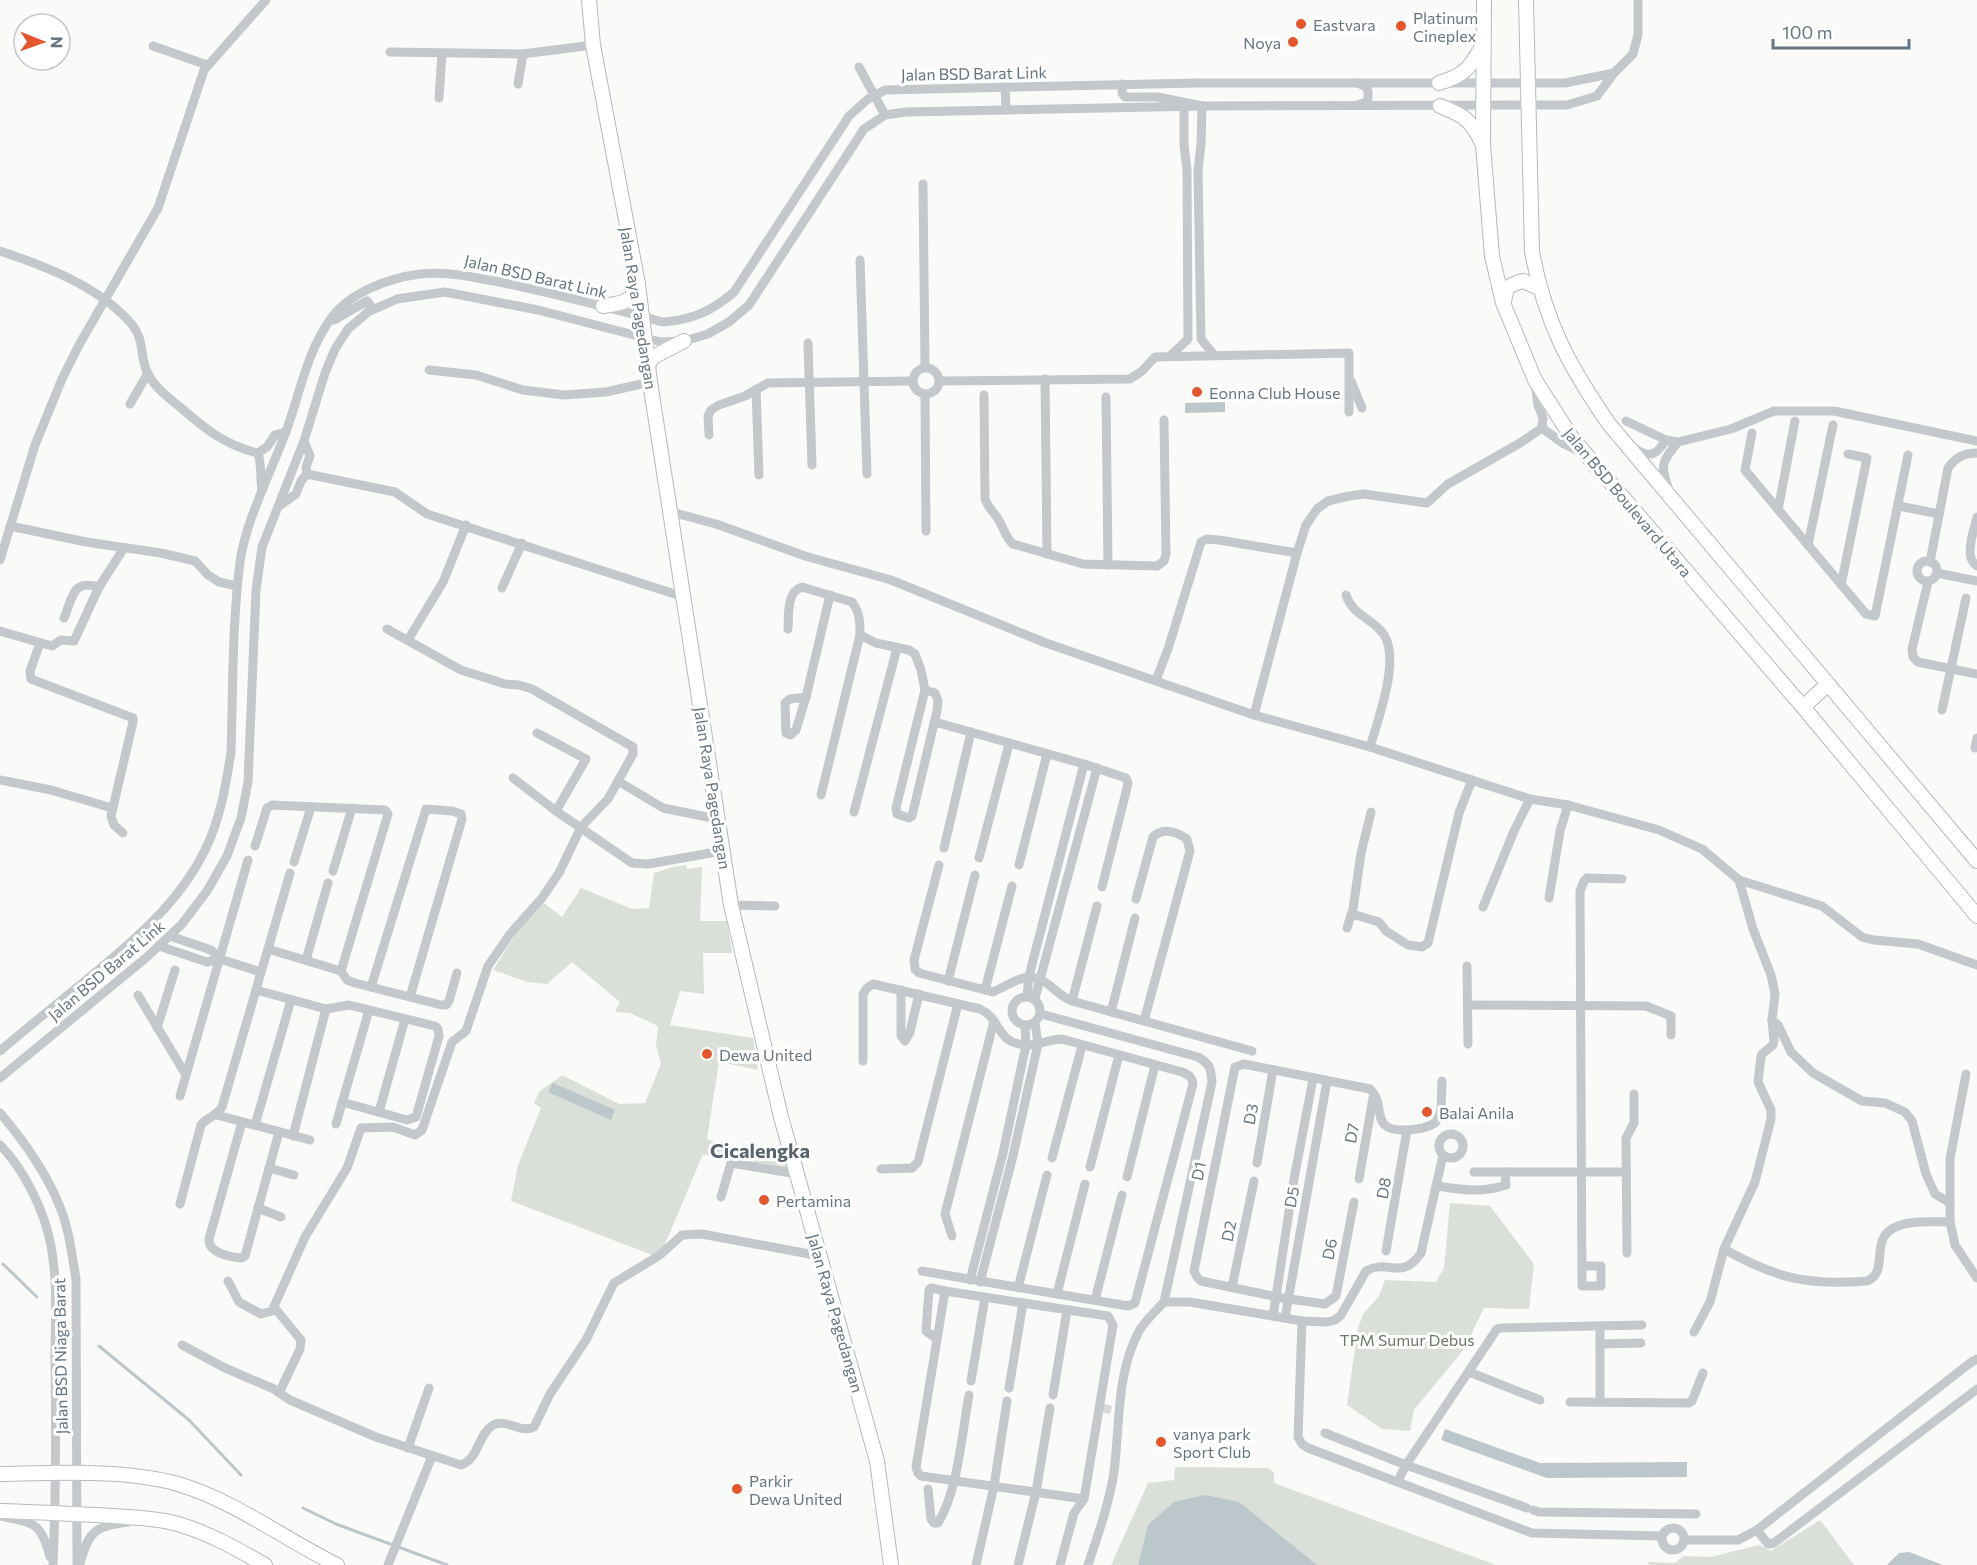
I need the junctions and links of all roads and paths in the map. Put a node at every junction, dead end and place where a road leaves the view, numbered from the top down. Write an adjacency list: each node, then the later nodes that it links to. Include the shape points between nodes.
1 (266, 0): 12 (street)
2 (589, 0): 7 (main road, Jalan Raya Pagedangan)
3 (1484, 0): 6 (main road, Jalan BSD Boulevard Utara)
4 (1526, 0): 18 (main road)
5 (1638, 0): 14 (street, via 1638,34 1633,54)
6 (1484, 42): 16 (main road, via 1473,63 1458,77); 17 (main road, Jalan BSD Boulevard Utara)
7 (592, 45): 11 (street); 38 (main road, Jalan Raya Pagedangan)
8 (153, 46): 12 (street)
9 (390, 52): 10 (street)
10 (442, 53): 11 (street); 23 (street)
11 (524, 54): 19 (street)
12 (207, 65): 40 (street, via 161,202)
13 (859, 66): 22 (street)
14 (1614, 73): 18 (street, Jalan BSD Barat Link, via 1565,83); 28 (street, via 1597,96 1568,105)
15 (1352, 81): 16 (street, Jalan BSD Barat Link); 20 (street, Jalan BSD Barat Link); 25 (street, via 1369,90 1366,102)
16 (1439, 83): 17 (street, Jalan BSD Barat Link)
17 (1484, 83): 18 (street, Jalan BSD Barat Link); 27 (main road, Jalan BSD Boulevard Utara)
18 (1527, 83): 28 (main road)
19 (518, 84)
20 (1122, 84): 21 (street, Jalan BSD Barat Link); 24 (street, via 1125,96 1158,97)
21 (1005, 87): 22 (street, Jalan BSD Barat Link, via 885,90); 30 (street)
22 (875, 96): 31 (street); 44 (street, Jalan BSD Barat Link, via 849,116 734,292 718,306 681,321)
23 (439, 98)
24 (1202, 106): 25 (street); 29 (street); 33 (street)
25 (1352, 106): 26 (street)
26 (1440, 106): 27 (street); 34 (main road, via 1462,115 1473,125)
27 (1484, 106): 28 (street); 34 (main road, Jalan BSD Boulevard Utara)
28 (1527, 106): 39 (main road, via 1532,252)
29 (1184, 107): 30 (street); 32 (street)
30 (1006, 110): 31 (street)
31 (885, 115): 49 (street, Jalan BSD Barat Link, via 864,129 749,305 708,334)
32 (1184, 145): 33 (street); 47 (street)
33 (1201, 145): 48 (street)
34 (1483, 145): 41 (main road, Jalan BSD Boulevard Utara, via 1492,256)
35 (922, 184): 54 (street)
36 (0, 251): 40 (street, via 37,264)
37 (860, 260): 60 (street)
38 (638, 284): 42 (main road, via 627,301); 44 (main road, Jalan Raya Pagedangan)
39 (1539, 288): 41 (main road, via 1523,280 1512,284 1506,288); 80 (main road, via 1569,363)
40 (105, 298): 56 (street, via 138,332); 103 (street, via 62,379 35,445)
41 (1503, 303): 59 (main road, Jalan BSD Boulevard Utara)
42 (603, 306): 44 (street, Jalan BSD Barat Link); 45 (street, Jalan BSD Barat Link, via 448,272 391,280 358,295)
43 (373, 310): 45 (street, via 367,301); 46 (street, Jalan BSD Barat Link, via 397,299 445,291); 82 (street, Jalan BSD Barat Link, via 348,329 335,349)
44 (643, 317): 46 (main road, Jalan Raya Pagedangan)
45 (329, 322): 77 (street, Jalan BSD Barat Link, via 307,366)
46 (646, 338): 49 (street, Jalan BSD Barat Link, via 661,342); 53 (main road, Jalan Raya Pagedangan)
47 (1188, 339): 48 (street); 51 (street)
48 (1201, 339): 52 (street)
49 (684, 340): 53 (main road, via 653,357)
50 (808, 343): 64 (street)
51 (1170, 356): 52 (street); 58 (street, via 1155,357 1130,378)
52 (1215, 356): 57 (street, via 1349,353)
53 (648, 365): 63 (main road, Jalan Raya Pagedangan)
54 (925, 367): 61 (street, via 918,370); 62 (street, via 932,369)
55 (429, 370): 63 (street, via 476,375 523,390 564,395 606,392)
56 (148, 373): 69 (street); 85 (street, via 161,391 210,433)
57 (1349, 376): 70 (street); 71 (street)
58 (1045, 380): 62 (street); 109 (street)
59 (1535, 380): 76 (street); 87 (main road, Jalan BSD Boulevard Utara, via 1552,410)
60 (864, 381): 61 (street); 64 (street); 92 (street)
61 (912, 381): 66 (street, via 918,393)
62 (940, 381): 66 (street, via 938,388)
63 (650, 382): 99 (main road, Jalan Raya Pagedangan)
64 (809, 382): 65 (street, via 768,383); 90 (street)
65 (756, 390): 79 (street, via 711,410); 93 (street)
66 (925, 395): 104 (street)
67 (984, 395): 109 (street, via 988,509 1013,544)
68 (1106, 397): 112 (street)
69 (130, 404)
70 (1362, 408)
71 (1349, 412)
72 (1164, 420): 112 (street, via 1164,561 1157,566)
73 (1795, 421): 98 (street)
74 (1626, 422): 81 (street)
75 (1833, 425): 106 (street)
76 (1542, 428): 87 (street); 108 (street, via 1448,484 1426,503 1364,494 1328,501 1306,525)
77 (286, 432): 85 (street, via 275,435); 94 (street, Jalan BSD Barat Link)
78 (1752, 433): 98 (street, via 1745,470)
79 (709, 435)
80 (1622, 440): 81 (street, via 1651,455 1659,452); 95 (main road)
81 (1666, 440): 84 (street)
82 (304, 441): 91 (street, via 310,456); 97 (street, Jalan BSD Barat Link)
83 (1977, 441): 84 (street, via 1834,411 1788,410)
84 (1678, 442): 95 (street, via 1662,465)
85 (258, 453): 94 (street)
86 (1977, 453): 100 (street, via 1963,454 1948,468)
87 (1586, 454): 141 (main road, Jalan BSD Boulevard Utara)
88 (1848, 454): 117 (street, via 1867,458)
89 (1908, 455): 96 (street)
90 (812, 465)
91 (307, 474): 97 (street, via 296,494); 102 (street, via 395,492 421,511)
92 (867, 474)
93 (759, 475)
94 (262, 494): 118 (street, Jalan BSD Barat Link, via 244,542)
95 (1672, 498): 136 (main road)
96 (1899, 506): 100 (street); 117 (street, via 1875,616 1866,614)
97 (278, 507): 140 (street, Jalan BSD Barat Link, via 262,547 256,590)
98 (1778, 510): 106 (street)
99 (671, 512): 123 (main road, Jalan Raya Pagedangan); 135 (street, via 891,580 1046,643)
100 (1939, 514): 111 (street)
101 (1977, 517): 113 (street, via 1969,556)
102 (466, 525): 105 (street); 130 (street, via 443,582)
103 (10, 526): 107 (street); 110 (street)
104 (926, 531)
105 (522, 543): 120 (street); 123 (street)
106 (1808, 545): 117 (street)
107 (124, 548): 118 (street, via 195,561 219,582); 119 (street)
108 (1297, 553): 135 (street, via 1220,540 1201,542); 143 (street)
109 (1047, 554): 112 (street, via 1083,564)
110 (0, 560)
111 (1930, 562): 114 (street); 116 (street, via 1918,567 1921,579)
112 (1108, 565)
113 (1977, 566)
114 (1937, 573): 115 (street); 116 (street)
115 (1977, 581)
116 (1928, 582): 133 (street, via 1913,657 1918,662)
117 (1841, 585)
118 (237, 586): 139 (street, Jalan BSD Barat Link)
119 (99, 587): 125 (street, via 78,586); 131 (street, via 74,641 61,640 52,646)
120 (502, 588)
121 (830, 595): 127 (street, via 802,587 795,590); 129 (street, via 854,605); 138 (street)
122 (1347, 595): 149 (street, via 1349,604 1381,630 1390,654 1389,673)
123 (684, 597): 167 (main road, Jalan Raya Pagedangan)
124 (1966, 598): 133 (street)
125 (64, 618)
126 (387, 629): 130 (street)
127 (788, 629)
128 (0, 631): 131 (street)
129 (860, 635): 132 (street); 158 (street)
130 (408, 640): 157 (street, via 461,670 532,689 633,747)
131 (40, 643): 162 (street, via 31,679 134,722)
132 (897, 648): 137 (street, via 915,654); 165 (street)
133 (1951, 669): 134 (street); 142 (street)
134 (1977, 674)
135 (1156, 680): 143 (street)
136 (1828, 684): 141 (main road); 175 (main road)
137 (925, 690): 144 (street, via 937,696); 144 (street, via 896,808 899,815 912,816)
138 (806, 697)
139 (232, 701): 140 (street); 239 (street, Jalan BSD Barat Link, via 231,752 222,797 206,848 188,880 165,910 131,943)
140 (253, 701): 197 (street, Jalan BSD Barat Link, via 248,782 241,818 207,891)
141 (1803, 707): 194 (main road, Jalan BSD Boulevard Utara)
142 (1942, 710)
143 (1254, 715): 149 (street)
144 (935, 722): 145 (street)
145 (971, 732): 148 (street); 171 (street)
146 (537, 733): 164 (street, via 586,759)
147 (1977, 738): 150 (street)
148 (1009, 744): 151 (street); 173 (street)
149 (1370, 747): 156 (street)
150 (1975, 748)
151 (1047, 754): 152 (street); 178 (street)
152 (1084, 764): 153 (street); 208 (street)
153 (1097, 768): 186 (street, via 1122,775 1128,783); 209 (street)
154 (513, 778): 164 (street)
155 (0, 780): 162 (street)
156 (1472, 780): 159 (street); 193 (street, via 1459,813 1428,943 1422,947 1408,945 1379,922)
157 (618, 781): 167 (street, via 663,808); 168 (street, via 608,799)
158 (821, 795)
159 (1530, 800): 160 (street); 192 (street)
160 (1568, 805): 183 (street, via 1659,830 1702,849); 187 (street)
161 (311, 807): 163 (street); 170 (street, via 267,808); 176 (street)
162 (112, 808): 169 (street, via 114,825)
163 (352, 808): 179 (street); 205 (street, via 388,813)
164 (556, 811): 168 (street)
165 (854, 812)
166 (1371, 812): 193 (street)
167 (717, 819): 172 (main road, Jalan Raya Pagedangan)
168 (581, 827): 172 (street, via 638,865); 313 (street, via 548,890 488,966 466,1031 452,1042 422,1130 415,1135 393,1127 361,1128 347,1168 305,1237)
169 (123, 833)
170 (255, 846)
171 (944, 848)
172 (722, 851): 189 (main road, Jalan Raya Pagedangan)
173 (979, 858)
174 (248, 860): 200 (street)
175 (1977, 861)
176 (294, 862)
177 (939, 865): 210 (street, via 914,964 919,973)
178 (1018, 865)
179 (333, 872)
180 (290, 873): 199 (street)
181 (975, 875): 210 (street)
182 (1622, 879): 223 (street, via 1587,878 1580,891)
183 (1739, 880): 202 (street, via 1822,906 1862,937 1918,944); 229 (street, via 1773,984)
184 (328, 883): 201 (street)
185 (1012, 886): 214 (street)
186 (1102, 887)
187 (1549, 898)
188 (1136, 899): 231 (street, via 1153,837 1166,831 1187,839 1190,851)
189 (731, 905): 190 (street); 276 (main road, Jalan Raya Pagedangan)
190 (775, 906)
191 (1097, 906): 220 (street)
192 (1483, 907)
193 (1352, 914): 196 (street)
194 (1977, 916)
195 (1135, 918): 226 (street)
196 (1347, 928)
197 (170, 936): 198 (street, Jalan BSD Barat Link); 200 (street, via 211,950)
198 (159, 946): 200 (street, via 207,962); 247 (street, Jalan BSD Barat Link)
199 (268, 949): 201 (street); 206 (street)
200 (220, 959): 206 (street); 246 (street)
201 (306, 960): 205 (street)
202 (1977, 965)
203 (1467, 966): 222 (street)
204 (175, 970): 233 (street)
205 (341, 971): 211 (street, via 347,980)
206 (261, 972): 212 (street)
207 (457, 973): 217 (street, via 446,1005)
208 (1029, 976): 209 (street); 214 (street, via 993,992); 218 (street)
209 (1040, 978): 218 (street); 220 (street, via 1062,998)
210 (948, 981): 214 (street)
211 (371, 987): 217 (street); 217 (street, via 426,809 452,811 462,819)
212 (256, 990): 219 (street); 257 (street)
213 (901, 990): 215 (street); 215 (street, via 901,1035 905,1041); 242 (street, via 873,984 864,990)
214 (985, 990)
215 (919, 994): 221 (street)
216 (138, 995): 233 (street)
217 (410, 997)
218 (1031, 997): 227 (street, via 1040,1005); 232 (street, via 1018,998 1012,1005 1017,1022)
219 (291, 1000): 224 (street); 260 (street)
220 (1072, 1001): 226 (street)
221 (958, 1004): 230 (street, via 987,1012); 271 (street, via 918,1162 912,1168)
222 (1467, 1005): 223 (street); 236 (street)
223 (1581, 1005): 234 (street, via 1646,1006 1671,1016); 274 (street)
224 (326, 1009): 225 (street, via 350,1005); 263 (street)
225 (369, 1010): 228 (street); 254 (street)
226 (1111, 1012): 231 (street)
227 (1038, 1018): 232 (street); 235 (street); 311 (street, via 1198,1058 1211,1068 1212,1082)
228 (405, 1019): 255 (street); 255 (street, via 435,1026 440,1036 416,1117 407,1120)
229 (1772, 1020): 287 (street, via 1791,1052 1822,1078 1862,1101 1885,1103 1908,1114 1935,1194); 293 (street, via 1774,1043 1761,1058 1758,1082 1771,1110 1770,1128 1755,1182)
230 (994, 1021): 237 (street, via 1008,1040); 292 (street, via 945,1214)
231 (1144, 1021): 240 (street)
232 (1025, 1025): 237 (street)
233 (158, 1028): 246 (street)
234 (1671, 1035)
235 (1038, 1044): 237 (street); 238 (street, via 1062,1039); 302 (street, via 1013,1156)
236 (1468, 1044)
237 (1026, 1045): 302 (street)
238 (1082, 1046): 241 (street); 267 (street)
239 (0, 1051)
240 (1252, 1051)
241 (1119, 1055): 243 (street); 269 (street)
242 (863, 1061)
243 (1155, 1065): 279 (street); 310 (street, via 1190,1075 1193,1084 1135,1303 1128,1306)
244 (1274, 1070): 248 (street); 268 (street, D3); 303 (street, D1, via 1244,1064 1233,1070 1194,1271 1201,1281)
245 (1966, 1074): 287 (street, via 1950,1159)
246 (186, 1075): 253 (street)
247 (0, 1078)
248 (1313, 1079): 250 (street); 307 (street, D5)
249 (1442, 1081): 261 (street, via 1441,1111 1436,1122)
250 (1328, 1082): 251 (street); 309 (street, D5)
251 (1374, 1092): 261 (street, via 1386,1126); 280 (street, D7)
252 (1634, 1094): 275 (street, via 1634,1123 1626,1138)
253 (180, 1096)
254 (342, 1102): 255 (street); 259 (street)
255 (379, 1112)
256 (0, 1113): 347 (street, Jalan BSD Niaga Barat, via 45,1176 61,1208 70,1245 76,1279)
257 (217, 1115): 258 (street); 288 (street, via 201,1125)
258 (242, 1122): 260 (street); 289 (street, via 208,1245 245,1256)
259 (336, 1124)
260 (255, 1125): 262 (street)
261 (1407, 1130): 294 (street, D8)
262 (279, 1132): 263 (street); 270 (street)
263 (292, 1136): 264 (street)
264 (310, 1140)
265 (0, 1145): 345 (street, Jalan BSD Niaga Barat, via 44,1216 51,1246 55,1282)
266 (1443, 1155): 283 (street)
267 (1052, 1158)
268 (1257, 1163)
269 (1090, 1167)
270 (269, 1168): 277 (street); 289 (street)
271 (881, 1169)
272 (1474, 1172): 273 (street)
273 (1505, 1172): 274 (street); 283 (street, via 1506,1185 1492,1190)
274 (1581, 1172): 275 (street); 298 (street)
275 (1626, 1172): 295 (street)
276 (797, 1174): 285 (street, via 731,1163); 296 (main road, Jalan Raya Pagedangan)
277 (294, 1175)
278 (1047, 1175): 304 (street)
279 (1127, 1177)
280 (1359, 1179)
281 (1254, 1181): 303 (street, D2)
282 (1084, 1184): 306 (street)
283 (1438, 1186): 317 (street, via 1421,1253 1414,1264 1366,1271 1335,1320)
284 (1122, 1195): 310 (street)
285 (721, 1197)
286 (1354, 1202): 309 (street, D6, via 1336,1296 1325,1304)
287 (1950, 1203): 291 (street)
288 (180, 1204)
289 (258, 1208): 290 (street)
290 (281, 1217)
291 (1950, 1222): 293 (street, via 1914,1222 1889,1231 1880,1249 1877,1274 1867,1281 1822,1283 1786,1278); 297 (street, via 1955,1245)
292 (952, 1236)
293 (1724, 1250): 320 (street, via 1710,1302)
294 (1386, 1251)
295 (1627, 1253)
296 (820, 1257): 343 (street, via 702,1234 682,1235 660,1255 614,1283 586,1340 550,1394 534,1427 522,1429 505,1423 492,1426 465,1464); 370 (main road, Jalan Raya Pagedangan, via 878,1461)
297 (1972, 1265): 300 (street)
298 (1582, 1266)
299 (922, 1271): 302 (street)
300 (1977, 1278)
301 (228, 1281): 313 (street, via 235,1296 248,1308 264,1314)
302 (975, 1281): 304 (street)
303 (1232, 1287): 307 (street)
304 (1018, 1288): 306 (street)
305 (945, 1290): 308 (street); 321 (street); 321 (street, via 929,1290 926,1331)
306 (1057, 1294): 310 (street)
307 (1276, 1296): 309 (street); 315 (street, D5)
308 (985, 1297): 312 (street); 328 (street)
309 (1289, 1299): 316 (street, D5)
310 (1095, 1300)
311 (1164, 1302): 315 (street, via 1190,1302); 340 (street, via 1139,1332)
312 (1023, 1303): 314 (street); 330 (street)
313 (274, 1307): 332 (street, via 301,1340)
314 (1067, 1310): 334 (street); 340 (street, via 1108,1316 1112,1321)
315 (1273, 1316): 316 (street)
316 (1285, 1318): 317 (street)
317 (1302, 1321): 349 (street, via 1298,1421 1302,1444)
318 (1600, 1326): 319 (street); 323 (street); 326 (street, via 1501,1328)
319 (1642, 1326)
320 (1694, 1332)
321 (937, 1339): 348 (street, via 917,1470 921,1476)
322 (1641, 1343): 323 (street)
323 (1600, 1344): 338 (street)
324 (182, 1345): 332 (street)
325 (1977, 1359): 361 (street)
326 (1469, 1372): 335 (street); 344 (street)
327 (1703, 1373): 338 (street, via 1689,1403)
328 (971, 1381)
329 (429, 1388): 342 (street)
330 (1010, 1388)
331 (1977, 1389): 361 (street, via 1774,1543 1768,1544)
332 (279, 1393): 342 (street)
333 (969, 1395): 348 (street)
334 (1053, 1395)
335 (1540, 1400)
336 (1007, 1401): 350 (street)
337 (1570, 1402): 338 (street)
338 (1600, 1402)
339 (1050, 1408): 352 (street)
340 (1108, 1409): 353 (street); 374 (street, via 1114,1473)
341 (1325, 1433): 344 (street)
342 (408, 1448): 343 (street)
343 (432, 1456): 365 (street)
344 (1406, 1465): 349 (street); 356 (street, via 1539,1512)
345 (56, 1473): 346 (main road); 347 (main road); 355 (street, Jalan BSD Niaga Barat)
346 (0, 1474)
347 (77, 1474): 357 (street, Jalan BSD Niaga Barat); 369 (main road, via 139,1477 203,1493)
348 (954, 1480): 350 (street); 351 (street, via 938,1523 931,1519)
349 (1398, 1481): 362 (street, via 1532,1533)
350 (994, 1486): 352 (street); 371 (street)
351 (928, 1489)
352 (1036, 1492): 353 (street); 372 (street)
353 (1084, 1500): 373 (street, via 1074,1513)
354 (0, 1511): 355 (main road)
355 (55, 1512): 357 (main road); 366 (street, Jalan BSD Niaga Barat)
356 (1573, 1512): 358 (street); 362 (street)
357 (76, 1514): 360 (main road); 367 (street, Jalan BSD Niaga Barat)
358 (1696, 1514)
359 (0, 1516): 366 (street, via 30,1522 40,1530)
360 (151, 1519): 367 (street, via 107,1524 95,1531); 368 (main road, via 201,1532)
361 (1757, 1530): 364 (street, via 1738,1540)
362 (1572, 1533): 363 (street)
363 (1662, 1536): 364 (street, via 1664,1531 1675,1528); 364 (street, via 1667,1550 1681,1547)
364 (1684, 1540)
365 (389, 1563)
366 (52, 1565)
367 (78, 1565)
368 (265, 1565)
369 (337, 1565)
370 (891, 1565)
371 (976, 1565)
372 (1018, 1565)
373 (1060, 1565)
374 (1088, 1565)

